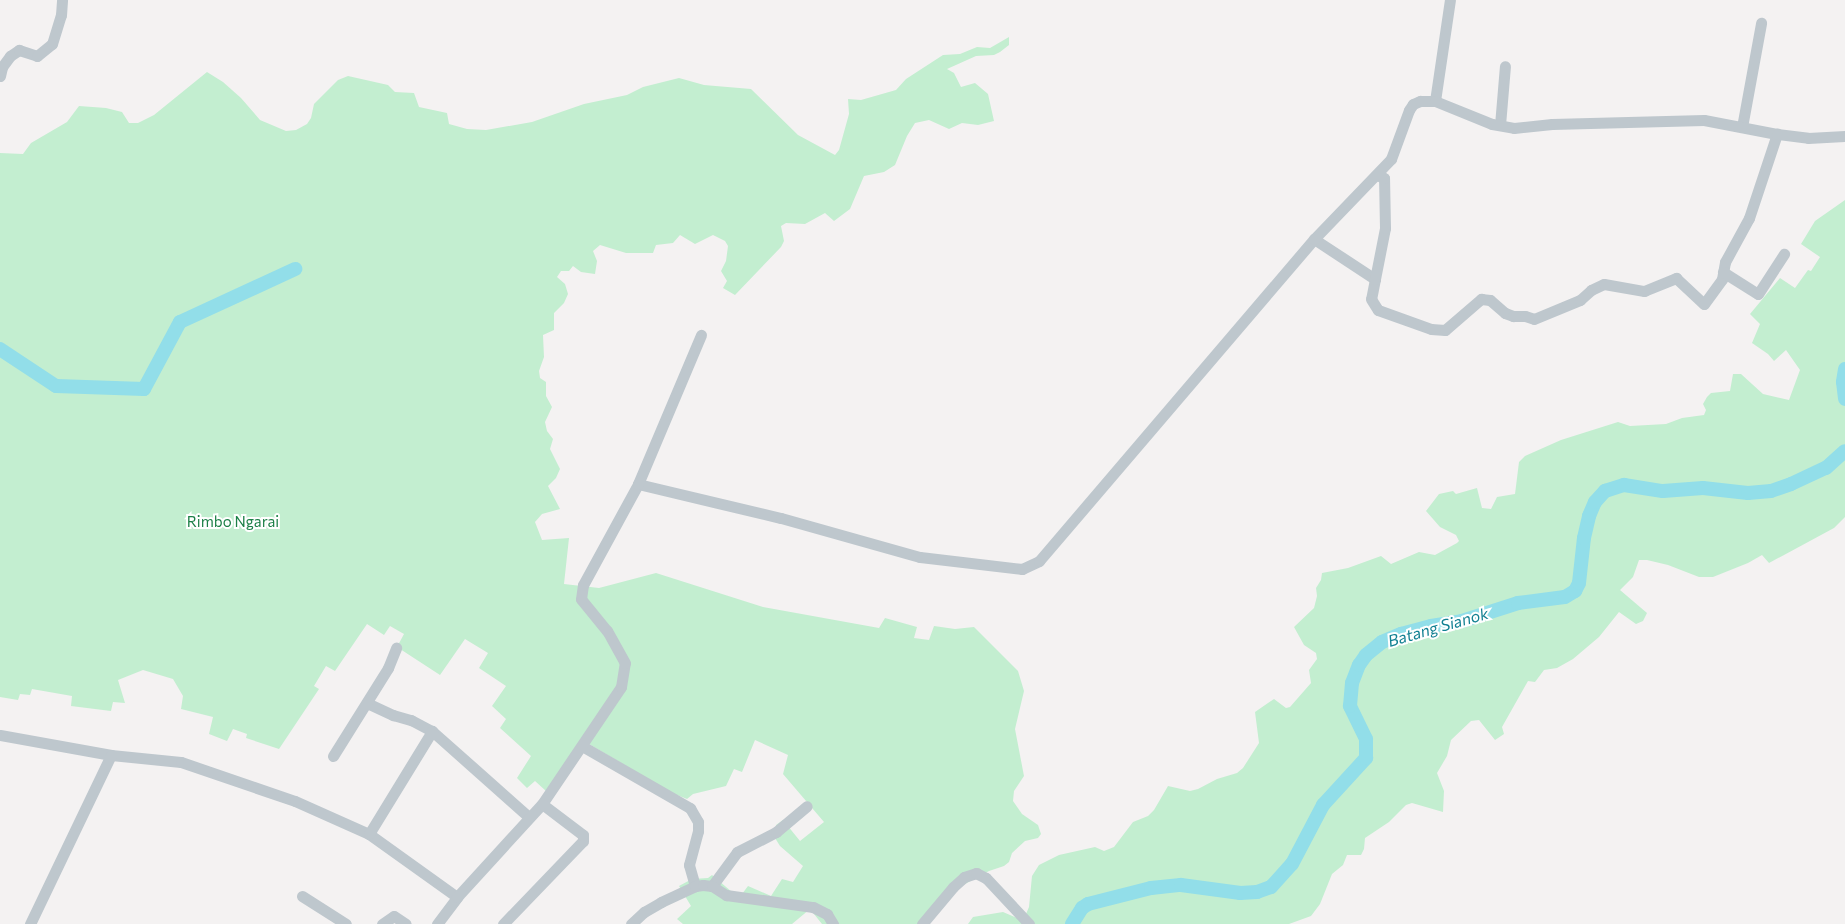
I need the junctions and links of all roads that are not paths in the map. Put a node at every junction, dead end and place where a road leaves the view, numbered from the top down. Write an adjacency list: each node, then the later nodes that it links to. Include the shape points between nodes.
1 (62, 0): 5 (street, via 52,44 37,56 19,50 6,61)
2 (1450, 0): 6 (street)
3 (1761, 23): 8 (street)
4 (1505, 66): 7 (street)
5 (0, 76)
6 (1435, 101): 7 (street); 11 (street, via 1413,104 1391,160)
7 (1500, 126): 8 (street, via 1704,120)
8 (1742, 127): 9 (street)
9 (1776, 134): 10 (street, via 1808,138); 14 (street, via 1748,218)
10 (1845, 136)
11 (1377, 175): 12 (street); 15 (street, via 1384,178 1385,228)
12 (1314, 239): 15 (street); 17 (street, via 1039,561 1022,569 920,557 781,518)
13 (1784, 254): 14 (street, via 1758,294)
14 (1723, 272): 15 (street, via 1718,287 1704,304 1676,278 1644,291 1604,284 1580,300 1534,319 1505,313 1490,300 1481,299 1445,330 1432,329 1378,310 1371,299)
15 (1376, 279)
16 (701, 335): 17 (street)
17 (638, 484): 22 (street, via 583,585 581,599 607,631 625,662 621,687)
18 (396, 648): 19 (street)
19 (367, 704): 20 (street); 24 (street)
20 (432, 731): 27 (street); 28 (street)
21 (0, 735): 23 (street)
22 (582, 746): 25 (street); 29 (street, via 690,808 698,822 689,865)
23 (111, 756): 28 (street, via 181,762 295,801); 33 (street)
24 (333, 756)
25 (542, 804): 27 (street); 38 (street, via 584,835 583,841)
26 (807, 806): 30 (street, via 776,832 737,852)
27 (529, 817): 32 (street)
28 (369, 834): 32 (street)
29 (695, 886): 30 (street); 39 (street, via 644,912)
30 (712, 886): 40 (street, via 726,895 813,907 827,914)
31 (302, 896): 34 (street)
32 (458, 896): 37 (street)
33 (30, 924)
34 (346, 924)
35 (382, 924): 36 (street, via 394,916)
36 (406, 924)
37 (437, 924)
38 (503, 924)
39 (631, 924)
40 (833, 924)
41 (922, 924): 42 (street, via 953,887 964,877 976,873 986,878)
42 (1029, 924)

